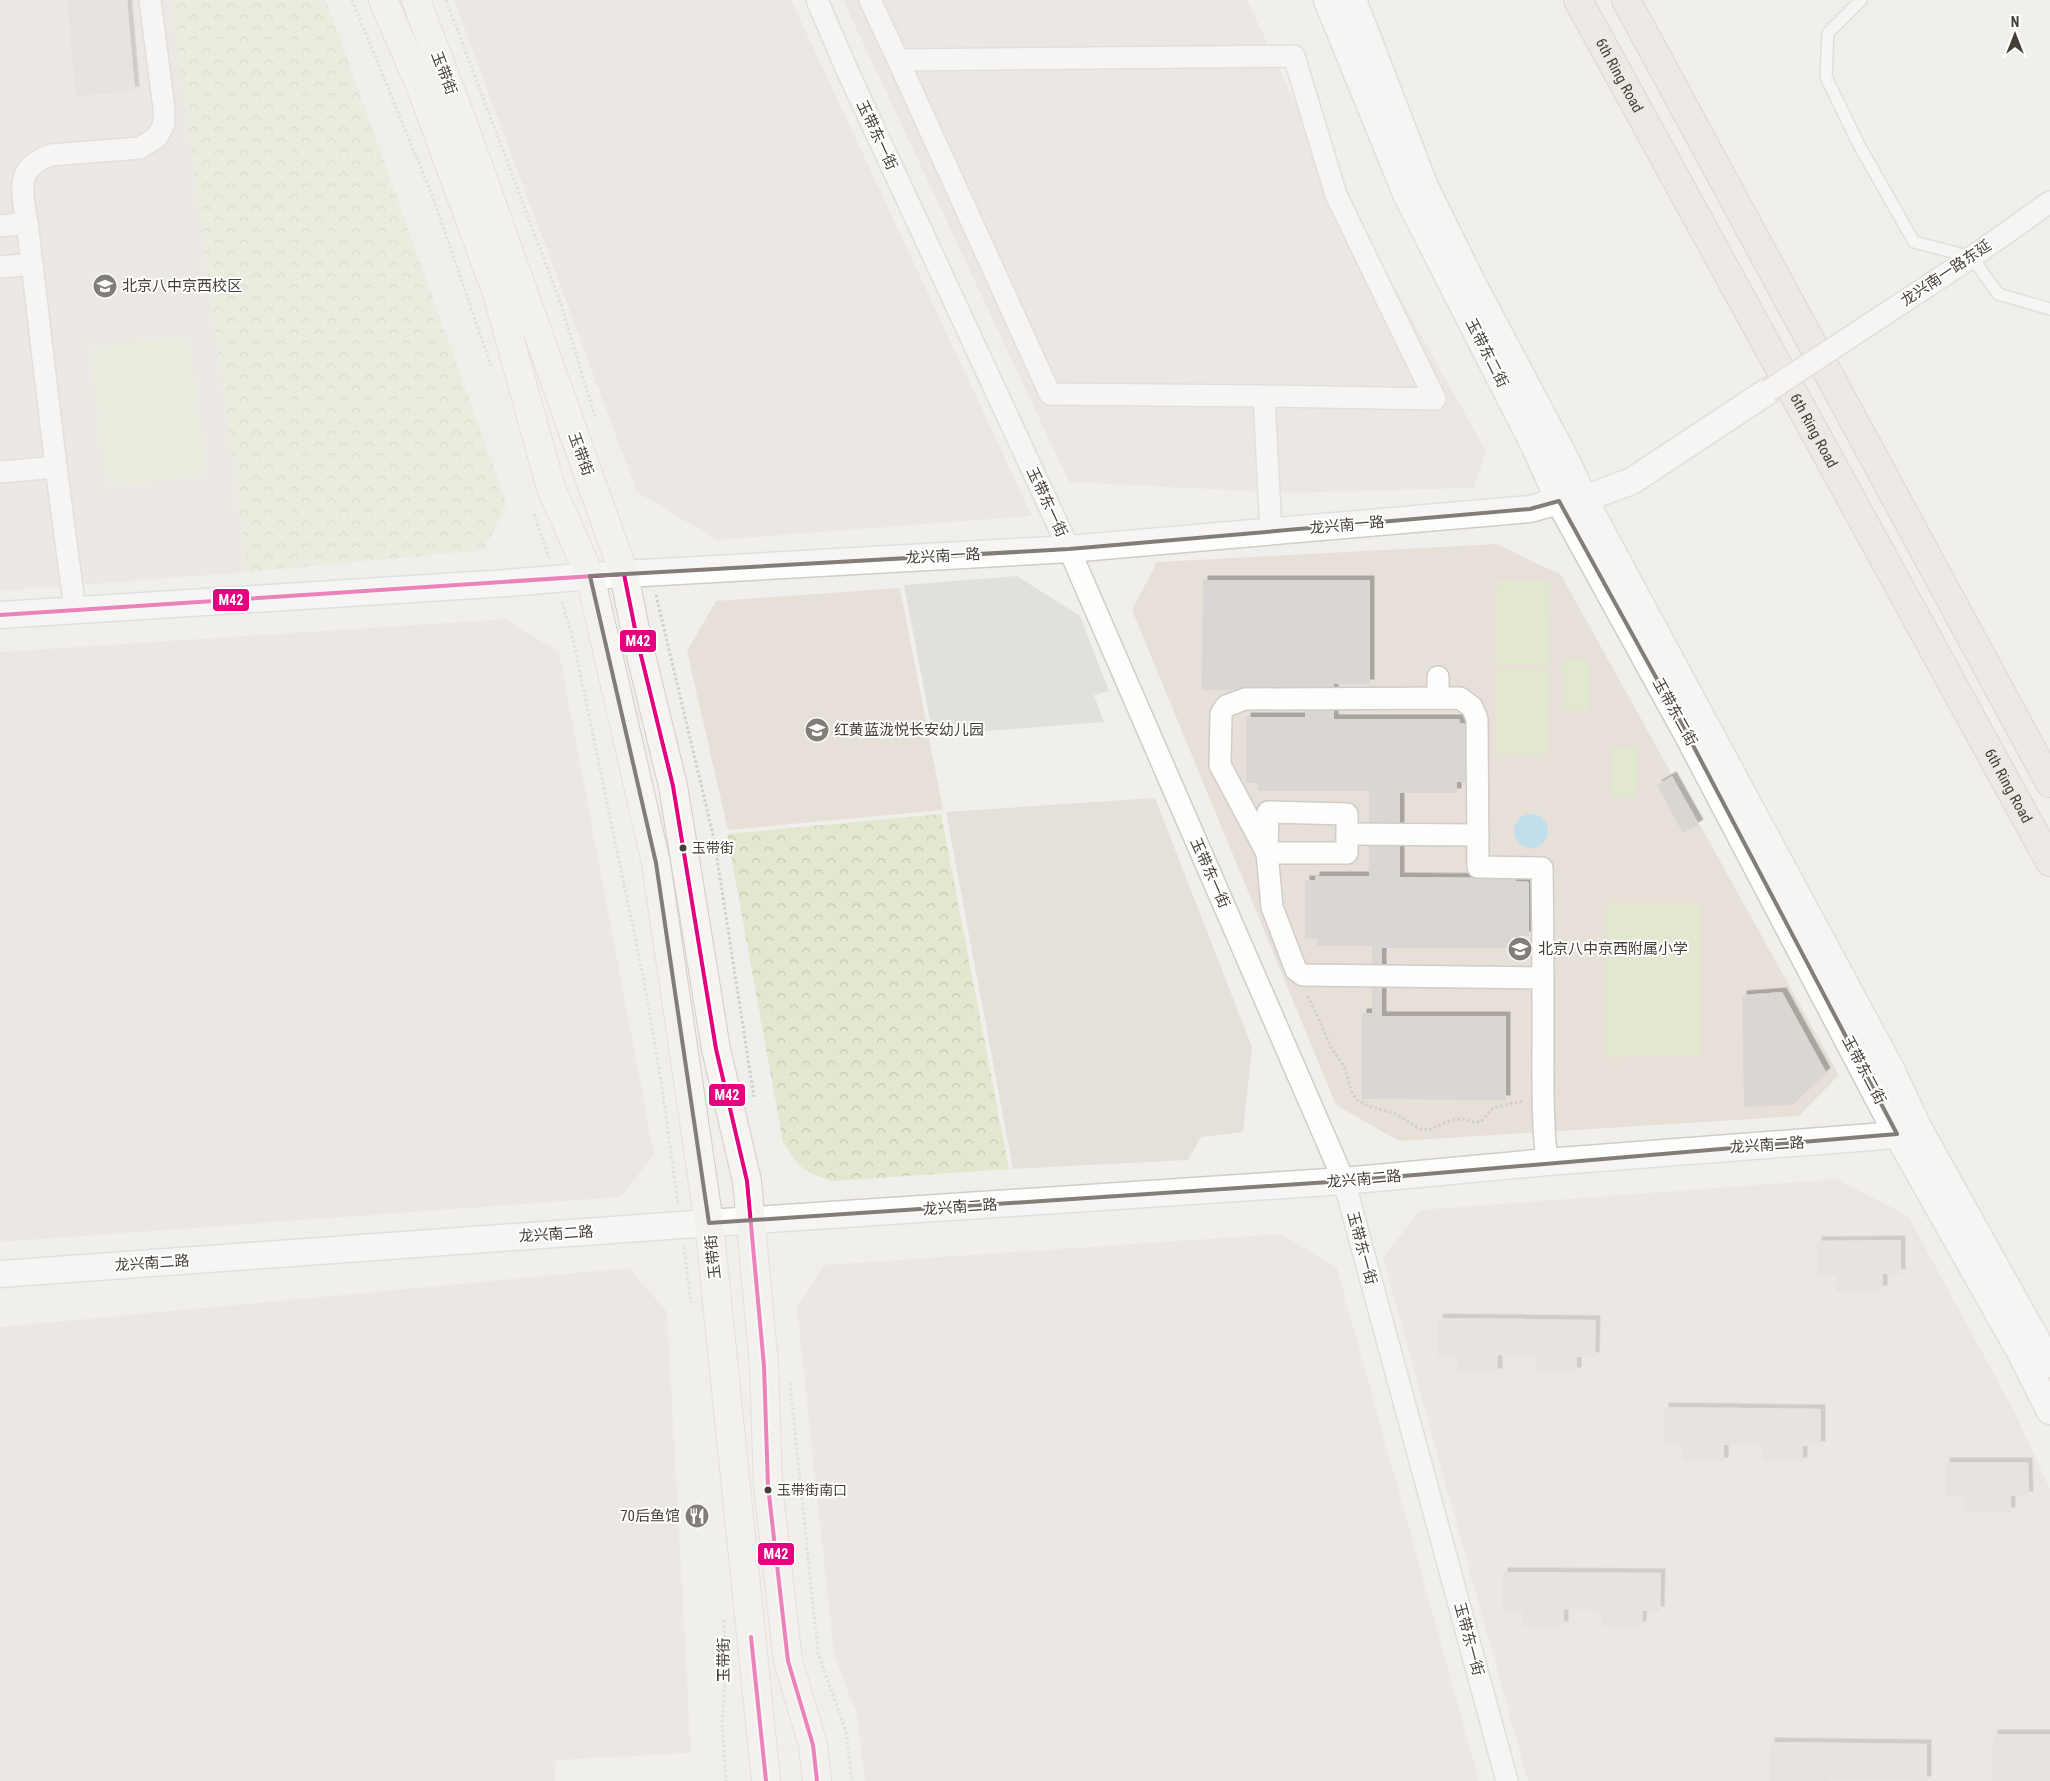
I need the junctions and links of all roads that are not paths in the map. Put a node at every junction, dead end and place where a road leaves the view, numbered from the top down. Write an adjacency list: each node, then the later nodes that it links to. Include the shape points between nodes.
1 (150, 0): 13 (street, via 164,108 164,124 157,137 140,148 51,155 39,159 27,169 21,186)
2 (383, 0): 29 (main road, 玉带街, via 420,85 497,293 551,488)
3 (416, 0): 28 (main road, 玉带街)
4 (817, 0): 27 (street, 玉带东一街)
5 (870, 0): 11 (street)
6 (1327, 0): 25 (street, 玉带东二街, via 1407,196)
7 (1353, 0): 24 (street, 玉带东二街, via 1424,187)
8 (1578, 0): 36 (highway, 6th Ring Road)
9 (1626, 0): 32 (highway)
10 (1861, 0): 15 (lane, via 1828,33 1826,77 1859,145 1914,242)
11 (898, 60): 21 (street, via 1050,394); 21 (street, via 1294,56 1336,195 1435,399)
12 (2050, 202): 15 (street, 龙兴南一路东延)
13 (26, 223): 14 (street); 16 (street)
14 (0, 226)
15 (1972, 257): 18 (lane, via 1998,294); 19 (street, 龙兴南一路东延)
16 (32, 264): 17 (street); 22 (street)
17 (0, 267)
18 (2050, 308)
19 (1841, 343): 20 (street, 龙兴南一路, bridge)
20 (1768, 392): 24 (street, 龙兴南一路, via 1632,481)
21 (1264, 396): 26 (street)
22 (56, 467): 23 (street); 30 (street)
23 (0, 472)
24 (1584, 499): 25 (street, 龙兴南一路); 38 (street, 玉带东二街, via 1892,1071)
25 (1559, 501): 26 (street, 龙兴南一路, via 1530,509); 38 (street, 玉带东二街)
26 (1271, 532): 27 (street, 龙兴南一路)
27 (1069, 549): 28 (street, 龙兴南一路); 40 (street, 玉带东一街)
28 (624, 574): 29 (street, 龙兴南一路); 41 (main road, 玉带街, via 673,786 716,1049 747,1181)
29 (590, 576): 30 (street, 龙兴南一路); 42 (main road, 玉带街, via 656,863)
30 (75, 610): 31 (street, 龙兴南一路)
31 (0, 616)
32 (2050, 783)
33 (1347, 834): 34 (street); 35 (street, via 1347,854); 35 (street, via 1347,814 1268,812)
34 (1478, 835): 35 (street, via 1477,719 1472,707 1460,698 1438,688 1245,699 1226,706 1221,714 1220,765); 37 (street, via 1478,867 1542,868)
35 (1267, 853): 37 (street, via 1272,907 1296,970 1303,975)
36 (2050, 862)
37 (1543, 978): 39 (street, via 1543,1132)
38 (1908, 1130): 39 (street, 龙兴南二路); 44 (street, 玉带东二街); 45 (street, 玉带东二街)
39 (1546, 1162): 40 (street, 龙兴南二路)
40 (1344, 1181): 41 (street, 龙兴南二路); 48 (street, 玉带东一街)
41 (751, 1220): 42 (street, 龙兴南二路); 47 (main road, 玉带街, via 764,1366 768,1486 788,1661 813,1745)
42 (709, 1223): 43 (street, 龙兴南二路); 46 (main road, 玉带街)
43 (0, 1274)
44 (2050, 1364)
45 (2050, 1410)
46 (766, 1781)
47 (817, 1781)
48 (1507, 1781)

